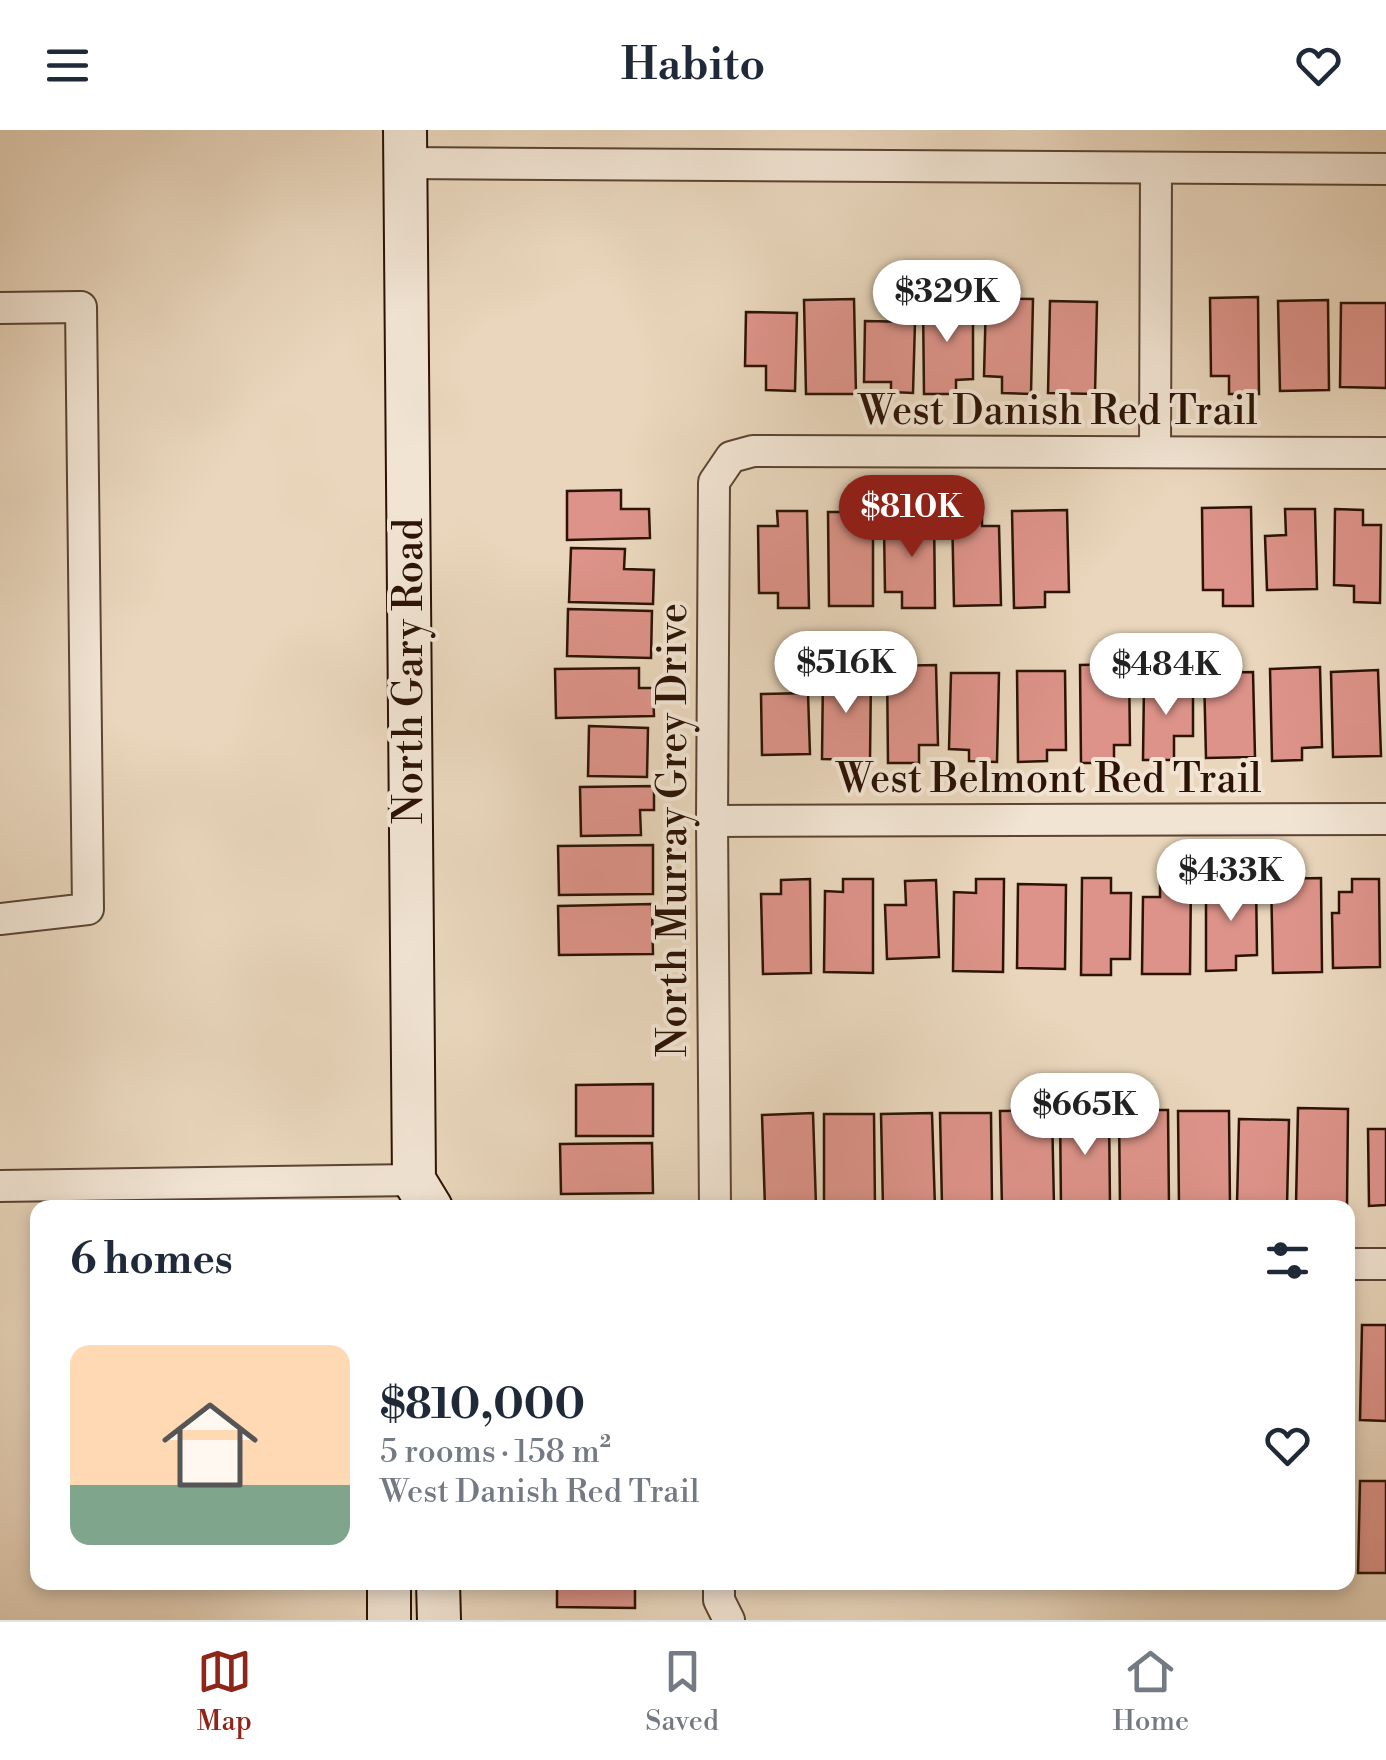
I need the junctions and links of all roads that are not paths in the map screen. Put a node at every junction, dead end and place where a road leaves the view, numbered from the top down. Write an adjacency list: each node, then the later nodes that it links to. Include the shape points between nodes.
1 (405, 146): 2 (street); 12 (main road, North Gary Road)
2 (1156, 169): 3 (street); 5 (street)
3 (1386, 169)
4 (0, 308): 10 (street, via 81,307 88,909)
5 (1156, 452): 6 (street, West Danish Red Trail); 7 (street, West Danish Red Trail, via 753,451)
6 (1386, 453)
7 (731, 458): 9 (street, North Murray Grey Drive, via 714,482)
8 (1386, 819): 9 (street, West Belmont Red Trail)
9 (712, 821): 13 (street, North Murray Grey Drive)
10 (0, 919)
11 (0, 1186): 12 (street)
12 (415, 1198)
13 (716, 1200)
14 (1355, 1264): 15 (street)
15 (1386, 1264)
16 (390, 1590): 19 (main road)
17 (438, 1590): 20 (main road)
18 (719, 1590): 21 (street)
19 (390, 1620)
20 (438, 1620)
21 (729, 1620)

